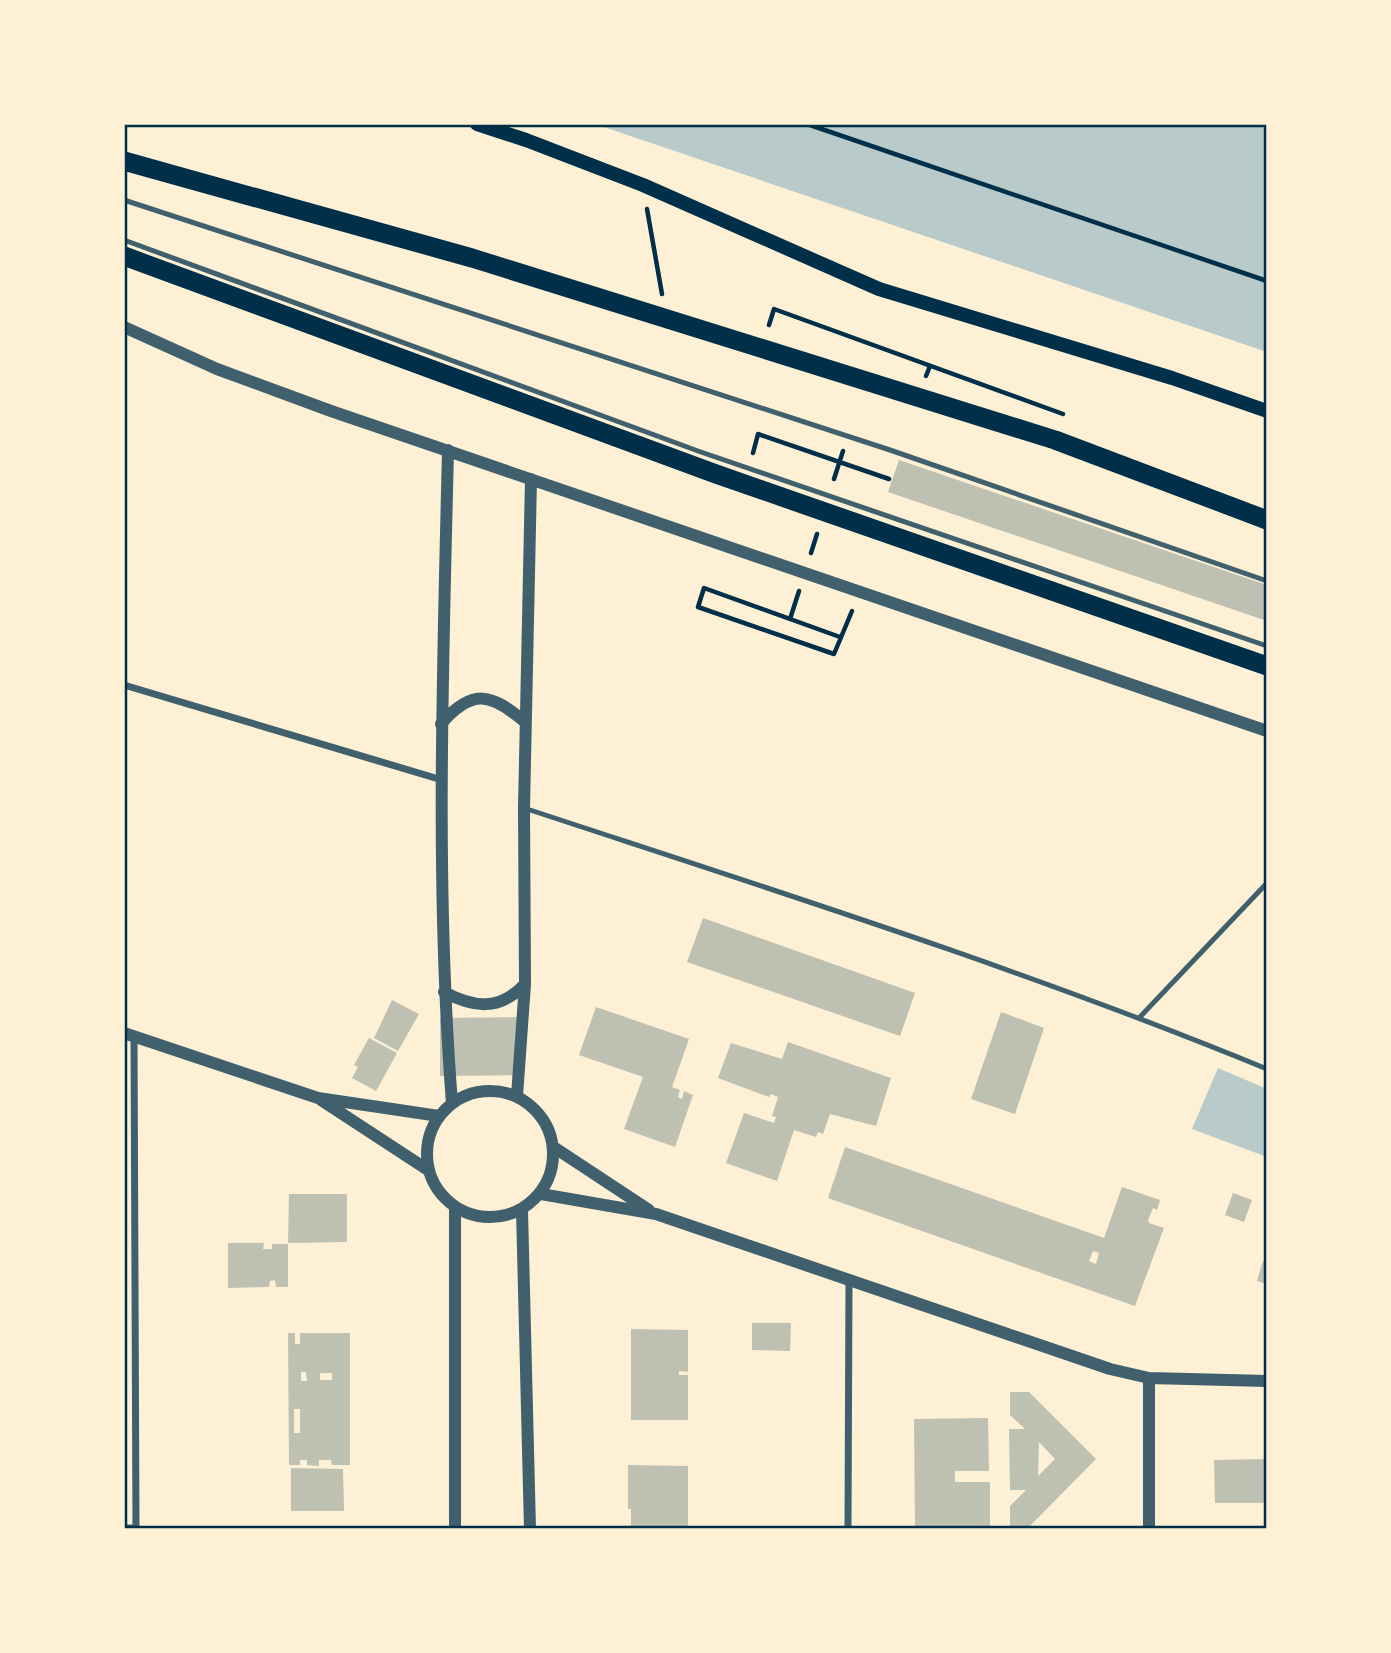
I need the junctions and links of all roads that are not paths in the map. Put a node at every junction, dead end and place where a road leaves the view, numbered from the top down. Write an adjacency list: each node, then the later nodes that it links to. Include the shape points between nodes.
1 (477, 124): 7 (main road, via 643,185 879,289)
2 (124, 161): 10 (highway, via 472,258 1055,440)
3 (124, 200): 11 (lane, via 890,450)
4 (124, 240): 12 (lane, via 723,460)
5 (124, 256): 13 (highway, via 730,479)
6 (124, 327): 8 (street, via 217,369)
7 (1267, 411)
8 (448, 450): 9 (street); 16 (street)
9 (531, 479): 15 (street); 17 (street)
10 (1267, 520)
11 (1267, 581)
12 (1267, 646)
13 (1267, 666)
14 (124, 685): 18 (street)
15 (525, 722): 16 (street, via 501,703 475,698 454,709); 19 (street)
16 (441, 724): 18 (street)
17 (1267, 731)
18 (443, 780): 22 (street)
19 (524, 808): 21 (street); 23 (lane)
20 (1267, 883): 23 (lane)
21 (525, 984): 22 (street, via 514,995 486,1006); 26 (street)
22 (443, 992): 28 (street)
23 (1139, 1018): 25 (lane)
24 (129, 1034): 27 (street); 40 (street)
25 (1267, 1069)
26 (517, 1096): 28 (street, via 484,1090); 30 (street, via 543,1117)
27 (318, 1098): 29 (street); 31 (street)
28 (452, 1103): 29 (street)
29 (439, 1116): 31 (street, via 428,1142)
30 (555, 1149): 32 (street, via 552,1173); 35 (street)
31 (428, 1170): 33 (street, via 438,1191)
32 (541, 1194): 34 (street); 35 (street)
33 (455, 1208): 34 (street, via 476,1217 500,1218); 41 (street)
34 (522, 1210): 42 (street)
35 (656, 1214): 36 (street)
36 (849, 1281): 37 (street, via 1058,1353); 43 (street)
37 (1149, 1378): 38 (street); 44 (street)
38 (1267, 1381)
39 (124, 1528): 40 (street)
40 (136, 1528)
41 (455, 1529)
42 (530, 1529)
43 (848, 1529)
44 (1149, 1529)

